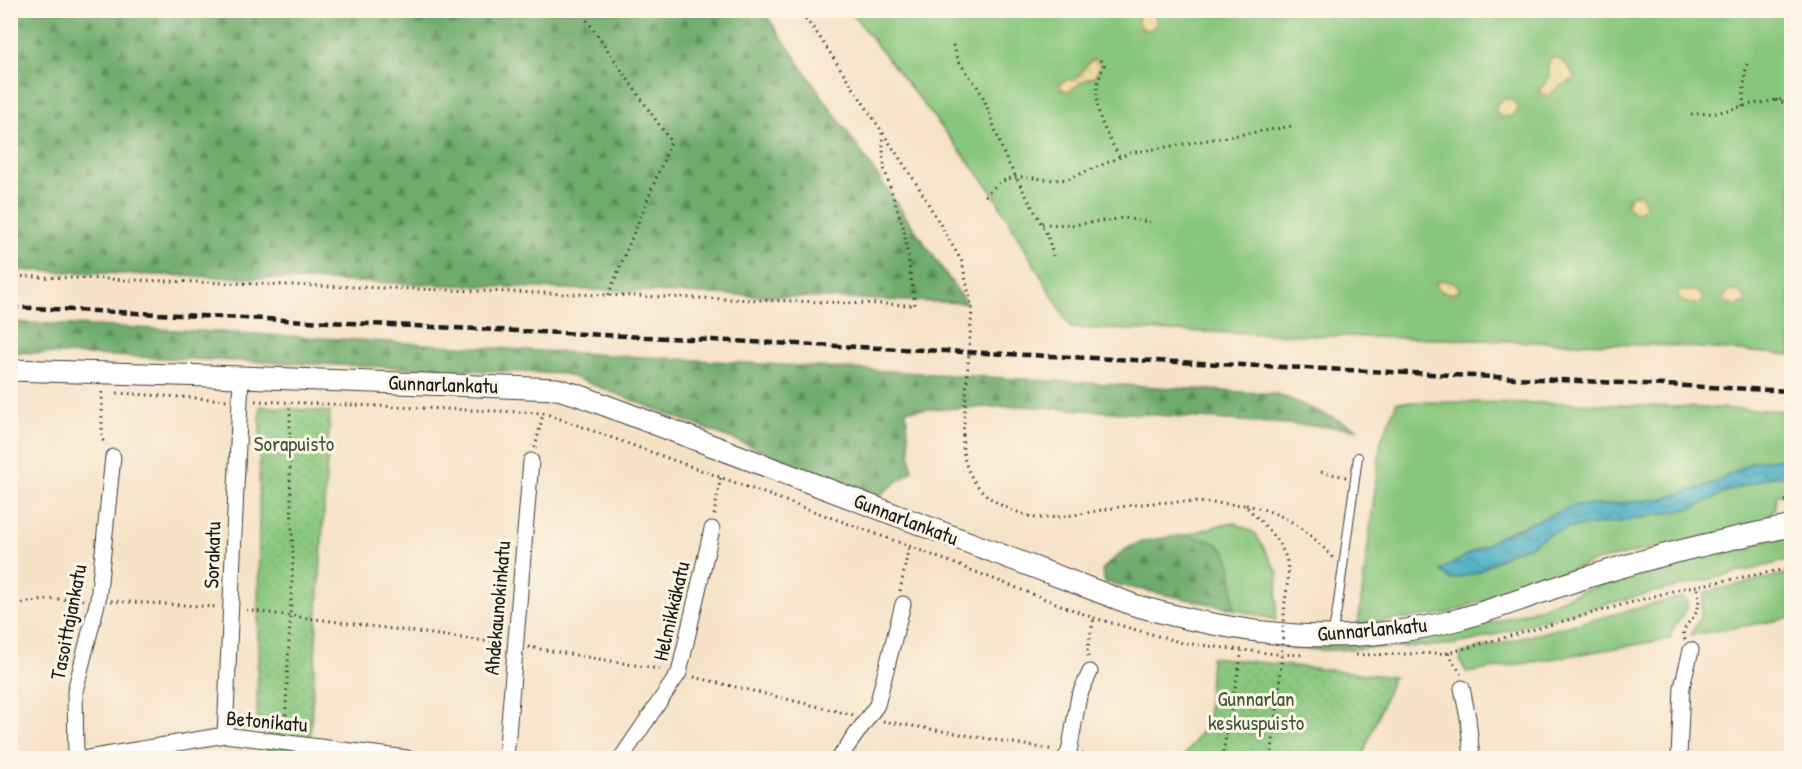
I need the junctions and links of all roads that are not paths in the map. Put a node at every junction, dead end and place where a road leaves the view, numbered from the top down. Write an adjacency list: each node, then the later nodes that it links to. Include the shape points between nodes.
1 (10, 370): 2 (street, Gunnarlankatu)
2 (241, 376): 9 (street, Gunnarlankatu, via 557,389 1134,605 1189,621); 13 (street, Sorakatu)
3 (1358, 457): 9 (lane)
4 (113, 458): 15 (street, Tasoittajankatu, via 98,600 75,691)
5 (531, 461): 18 (street, Ahdekaunokinkatu)
6 (1791, 526): 9 (street, Gunnarlankatu, via 1599,573 1455,621)
7 (712, 528): 19 (street, Helmikkäkatu, via 679,673)
8 (903, 604): 20 (street, via 877,705)
9 (1331, 636)
10 (1691, 650): 22 (street, via 1682,689)
11 (1090, 672): 14 (street, via 1079,696)
12 (1462, 688): 21 (street)
13 (225, 735): 16 (street, Betonikatu); 17 (street, Betonikatu)
14 (1067, 755)
15 (76, 759)
16 (88, 759)
17 (407, 759)
18 (506, 759)
19 (621, 759)
20 (839, 759)
21 (1472, 759)
22 (1679, 759)

